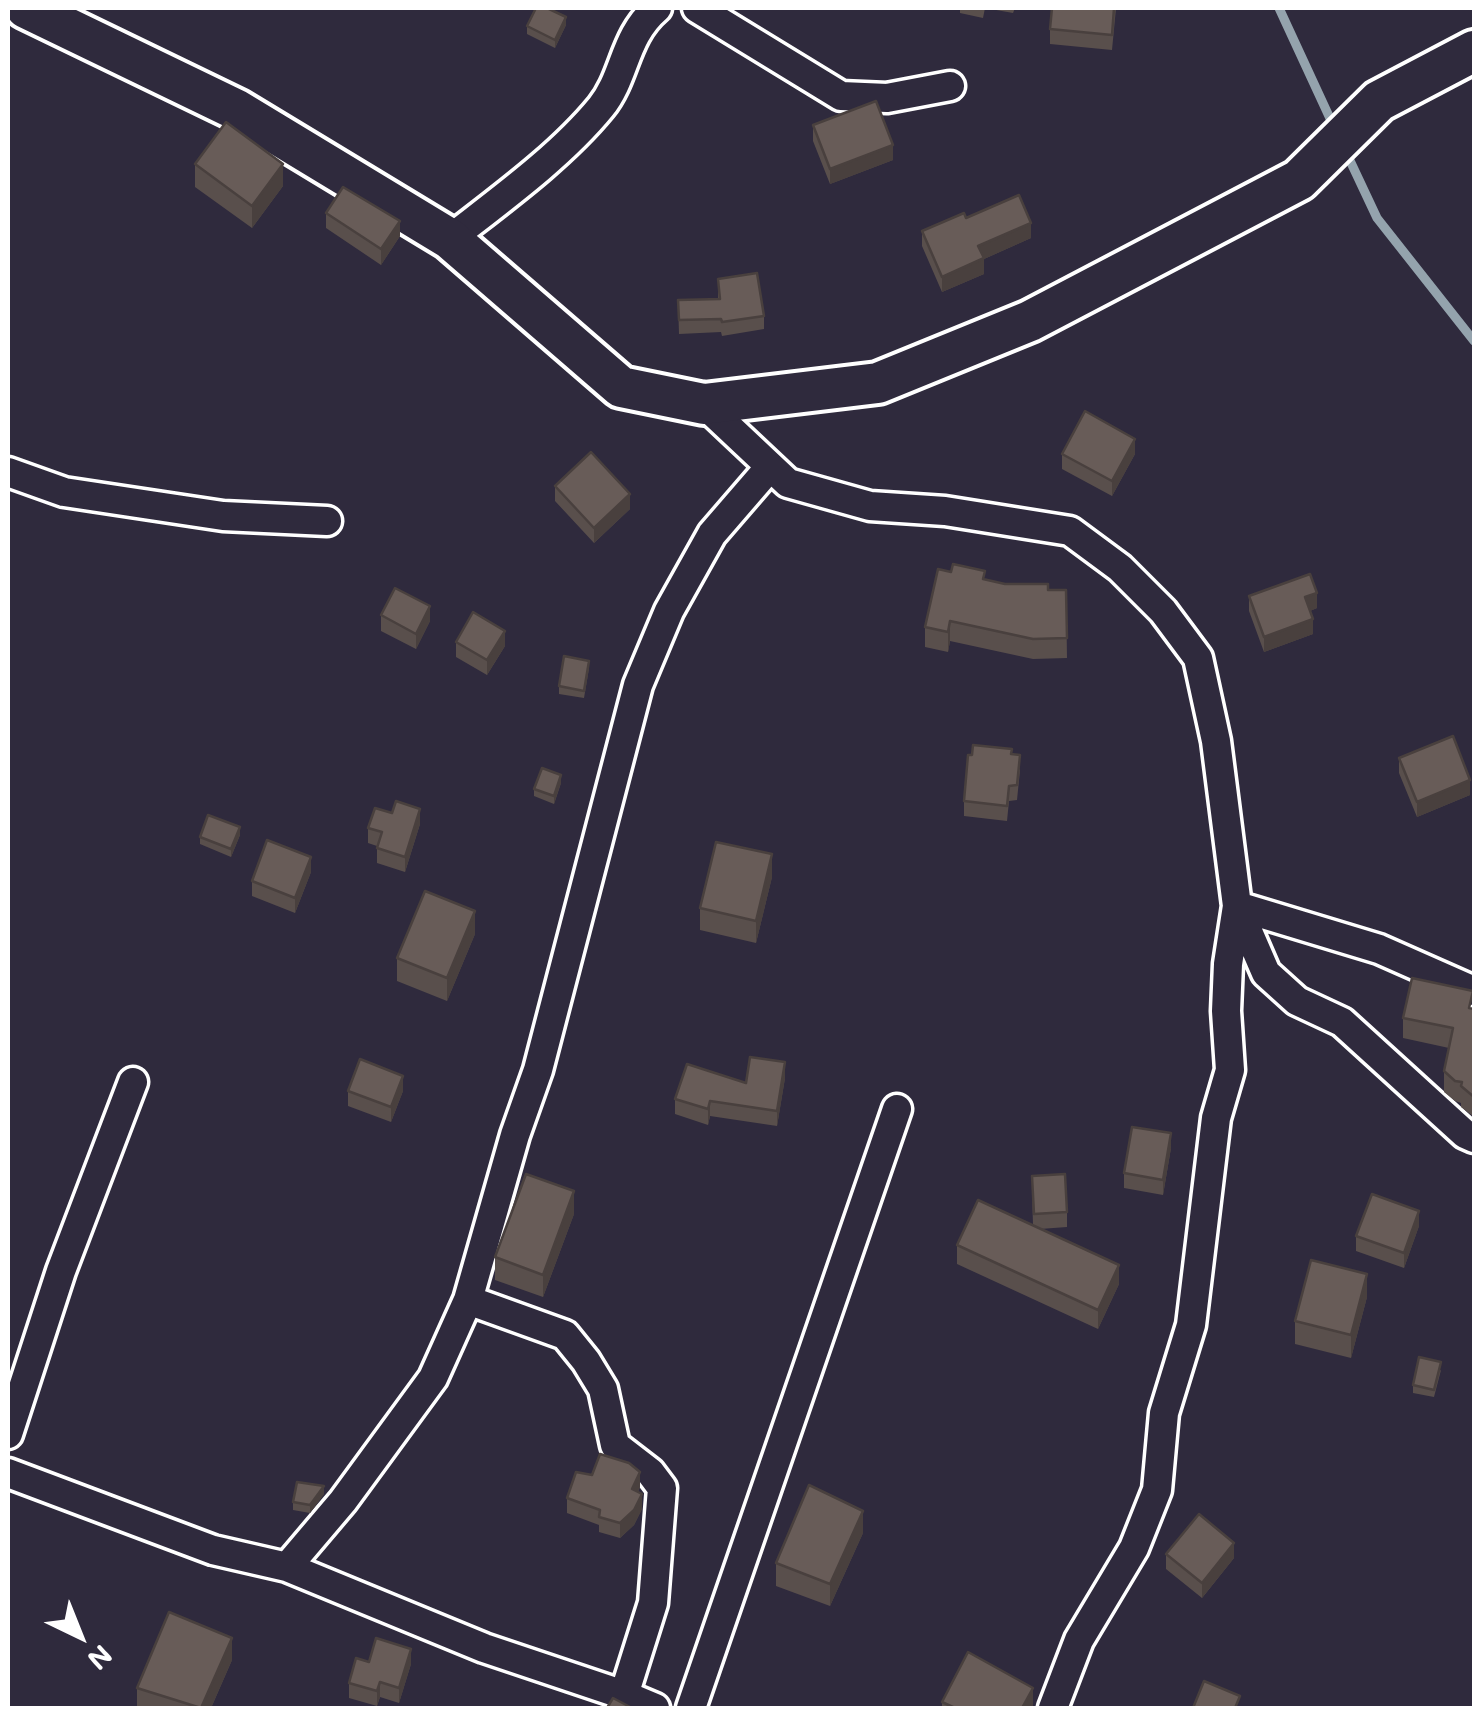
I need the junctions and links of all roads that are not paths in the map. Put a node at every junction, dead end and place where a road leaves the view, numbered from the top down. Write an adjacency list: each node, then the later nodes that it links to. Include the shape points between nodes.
1 (26, 8): 6 (main road, via 238,110)
2 (657, 8): 6 (street, via 640,22 603,105 530,176)
3 (698, 8): 5 (street, via 841,96 887,98)
4 (1474, 51): 7 (main road, via 1379,101 1299,180 1030,321 878,383)
5 (950, 86)
6 (450, 239): 7 (main road, via 622,387)
7 (704, 404): 8 (street)
8 (769, 468): 11 (street, via 788,483 870,506 1070,531 1120,568 1198,658); 16 (street, via 712,534 638,685 538,1070)
9 (8, 472): 10 (street, via 64,492 223,516)
10 (326, 521)
11 (1237, 906): 12 (street, via 1380,950); 15 (street, via 1266,972 1297,1001 1342,1022); 23 (street, via 1228,964 1230,1070 1216,1118 1191,1325 1164,1413 1156,1490 1134,1548 1079,1640)
12 (1474, 992)
13 (133, 1082): 17 (street)
14 (897, 1109): 22 (street)
15 (1474, 1138)
16 (468, 1300): 19 (street, via 433,1378); 20 (street, via 565,1336 602,1389 615,1445 662,1488 653,1602)
17 (8, 1434)
18 (8, 1473): 19 (street, via 213,1550)
19 (286, 1566): 20 (street, via 484,1648)
20 (624, 1694): 21 (street)
21 (652, 1708)
22 (691, 1708)
23 (1053, 1708)

